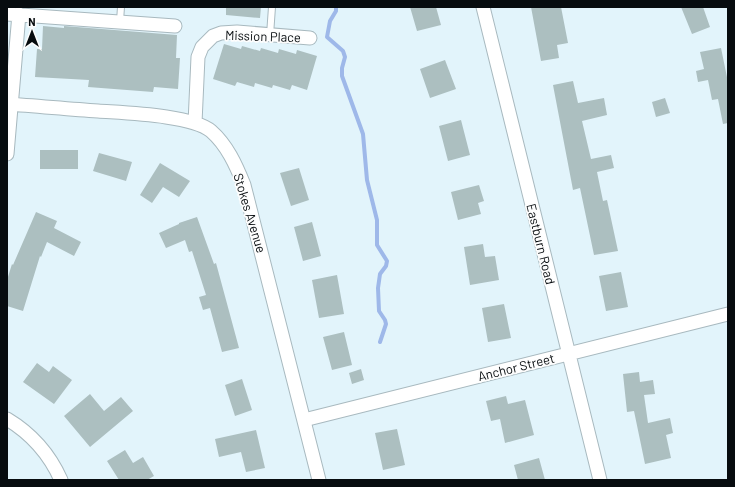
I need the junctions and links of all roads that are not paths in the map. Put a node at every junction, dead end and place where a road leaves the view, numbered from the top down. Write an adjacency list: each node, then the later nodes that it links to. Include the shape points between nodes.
1 (121, 7): 5 (lane)
2 (272, 7): 7 (lane)
3 (483, 7): 13 (street, Eastburn Road)
4 (13, 14): 5 (street); 9 (street)
5 (120, 22): 6 (street)
6 (175, 26)
7 (270, 35): 8 (street, Mission Place); 10 (street, Mission Place, via 221,33 213,36 202,47 198,57)
8 (310, 38)
9 (10, 104): 10 (street, Stokes Avenue, via 158,116); 11 (street)
10 (195, 122): 15 (street, Stokes Avenue, via 210,130 222,142 244,185)
11 (7, 154)
12 (728, 314): 13 (street, Anchor Street)
13 (569, 353): 15 (street, Anchor Street); 18 (street, Eastburn Road)
14 (7, 419): 16 (street, via 43,448)
15 (304, 420): 17 (street, Stokes Avenue)
16 (61, 480)
17 (319, 480)
18 (600, 480)

